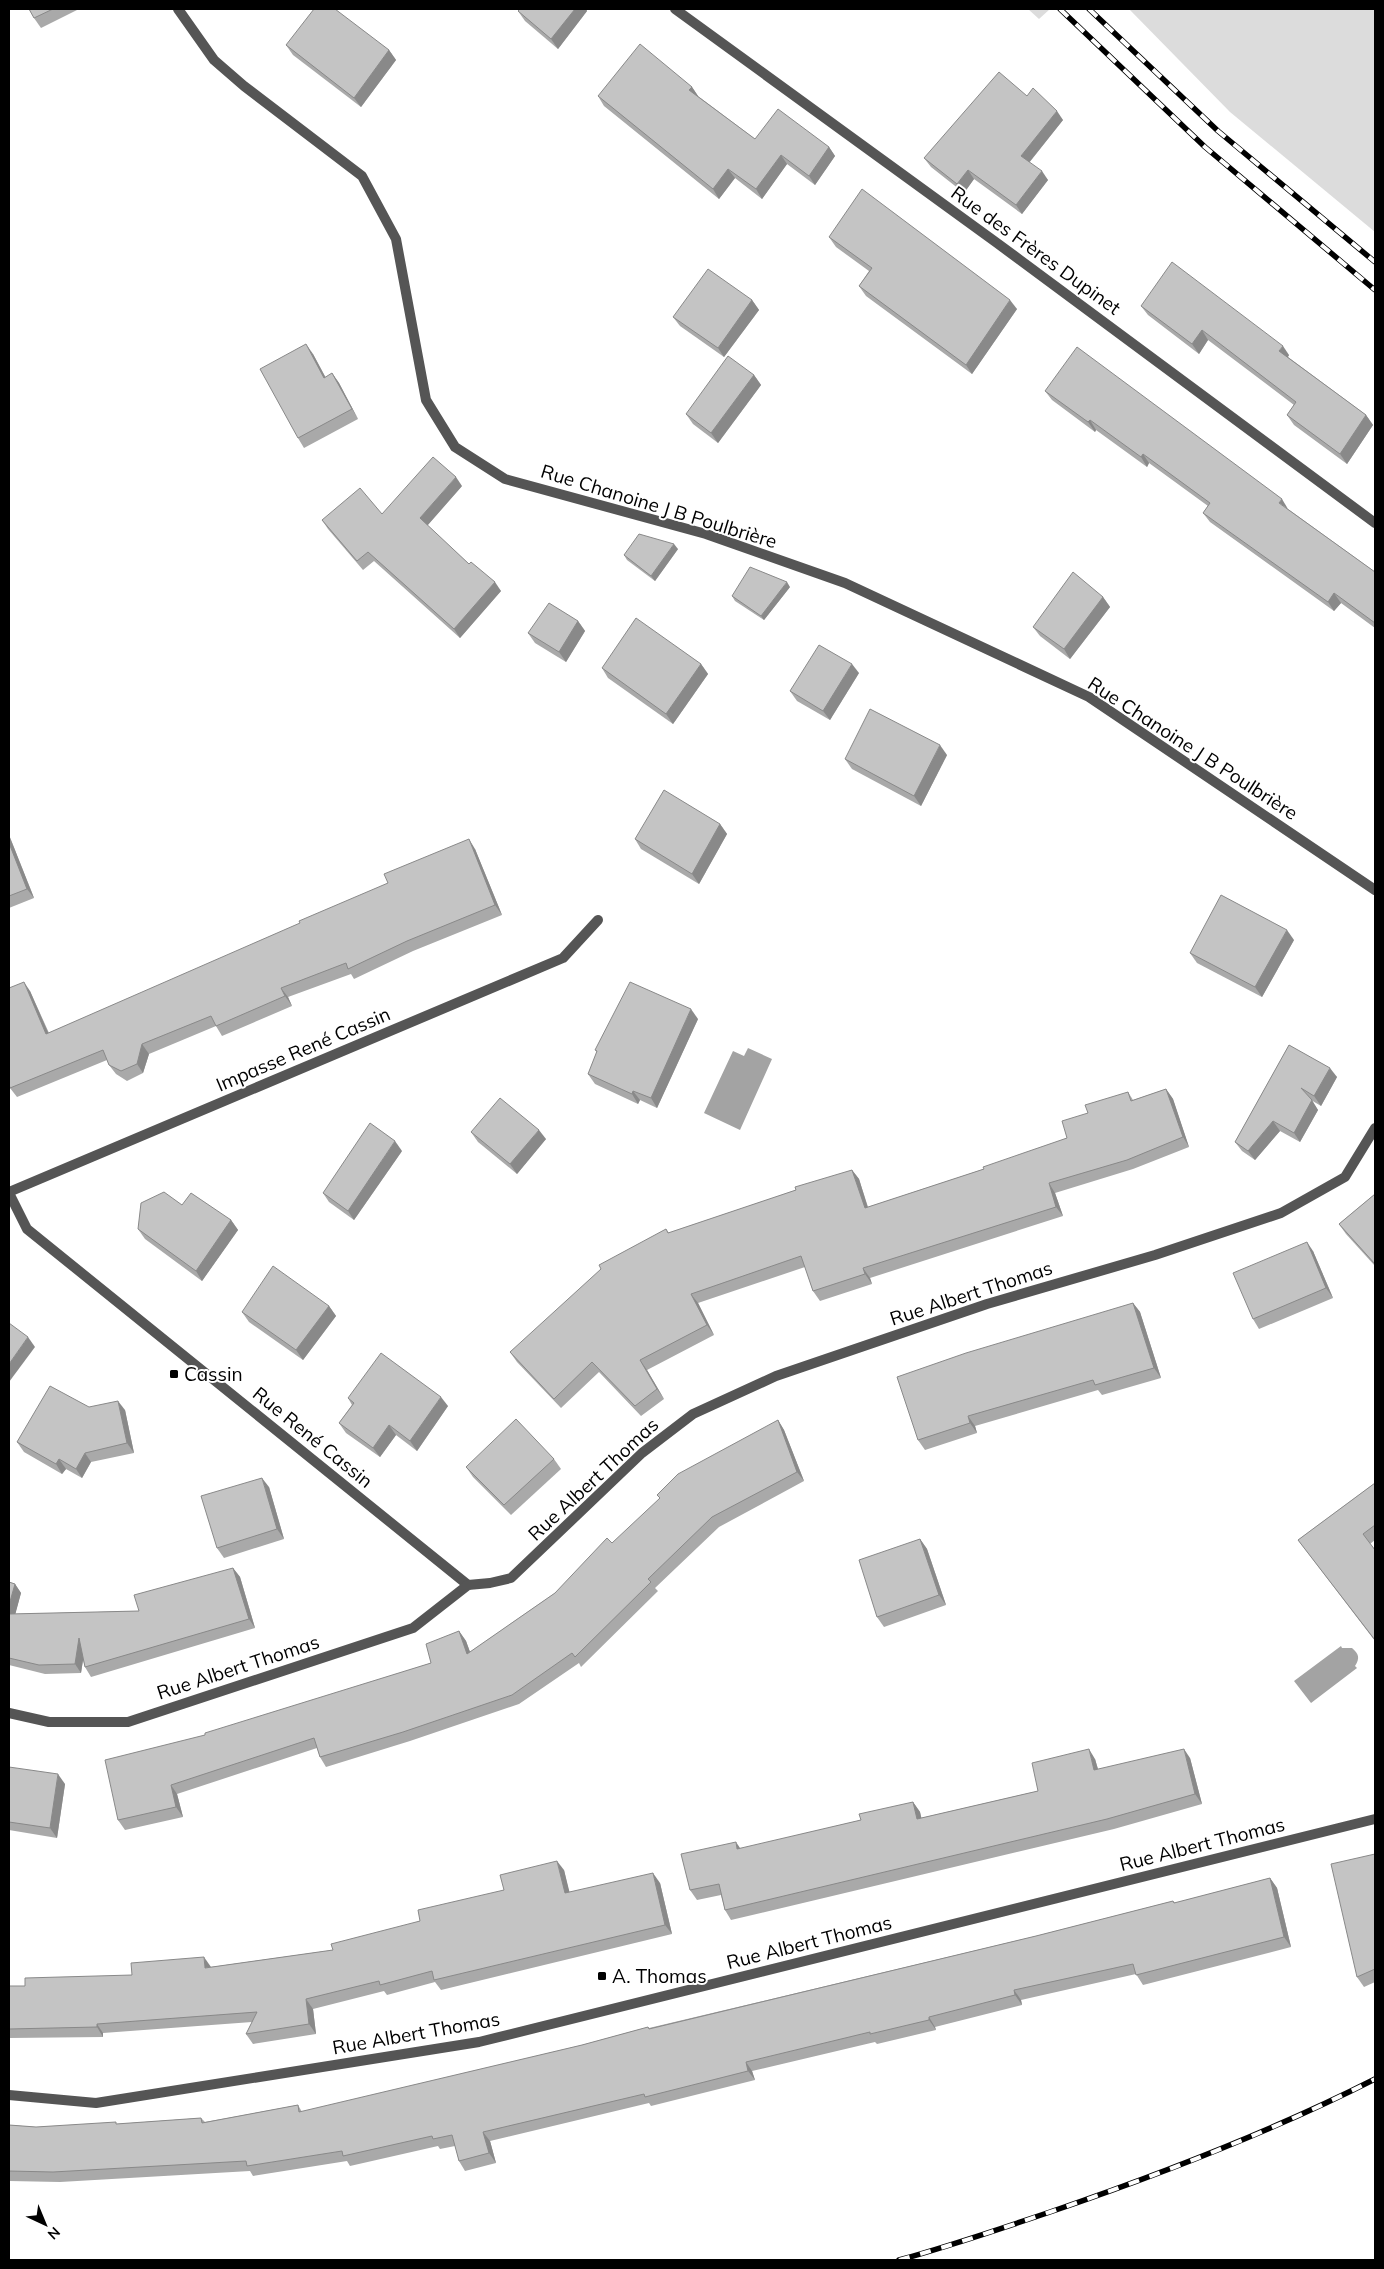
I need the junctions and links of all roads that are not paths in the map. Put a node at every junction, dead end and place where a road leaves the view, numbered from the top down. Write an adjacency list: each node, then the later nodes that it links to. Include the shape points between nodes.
1 (178, 9): 4 (street, Rue Chanoine J B Poulbrière, via 214,60 362,176 396,239 426,400 455,447 505,479 706,534 845,583 1089,697)
2 (675, 9): 3 (street, Rue des Frères Dupinet)
3 (1375, 523)
4 (1375, 890)
5 (598, 920): 7 (street, Impasse René Cassin, via 563,958)
6 (1375, 1128): 8 (street, Rue Albert Thomas, via 1345,1177 1281,1213 1155,1255 987,1304 776,1376 693,1414 642,1453 511,1578)
7 (9, 1193): 8 (street, Rue René Cassin, via 27,1229)
8 (468, 1584): 9 (street, Rue Albert Thomas, via 413,1628 128,1722 49,1722)
9 (9, 1713)
10 (1375, 1819): 11 (street, Rue Albert Thomas, via 479,2042 96,2103)
11 (9, 2095)

